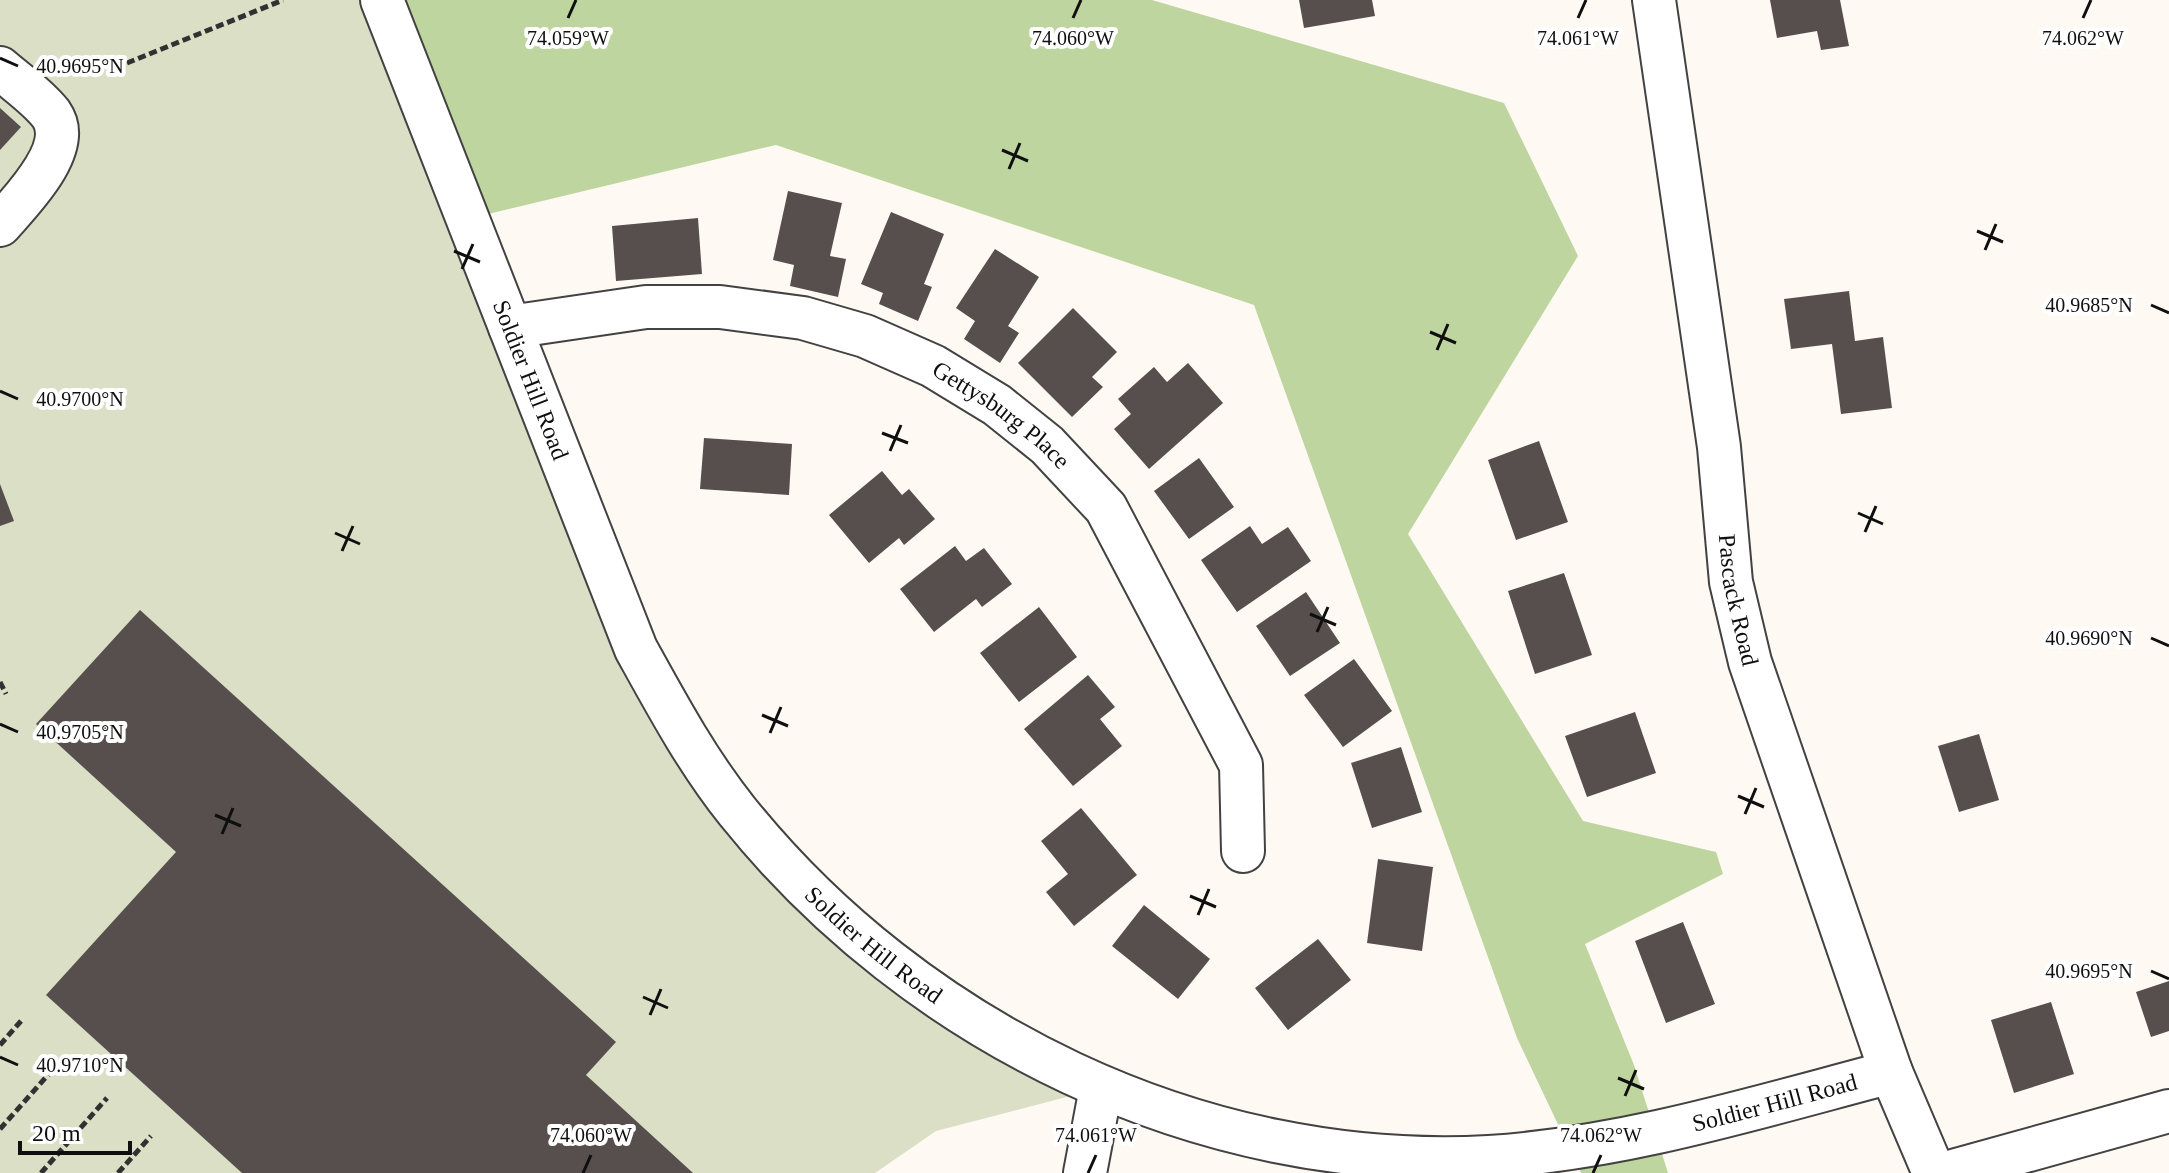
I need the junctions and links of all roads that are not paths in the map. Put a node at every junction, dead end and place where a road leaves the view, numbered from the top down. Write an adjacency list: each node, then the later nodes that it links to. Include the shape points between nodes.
1 (382, 0): 5 (street, Soldier Hill Road)
2 (1654, 0): 7 (street, Pascack Road, via 1719,447 1731,582 1750,662)
3 (0, 68): 4 (street, via 51,114 57,127 40,179)
4 (0, 225)
5 (510, 327): 6 (street, Gettysburg Place, via 646,307 720,307 803,318 865,336 933,366 997,405 1047,445 1106,508 1241,765); 8 (street, Soldier Hill Road, via 636,649 682,732 736,809 798,881 867,946 1023,1051)
6 (1243, 851)
7 (1891, 1072): 10 (street, Soldier Hill Road, via 1673,1129); 12 (street, Pascack Road)
8 (1101, 1088): 10 (street, Soldier Hill Road, via 1190,1120 1282,1142); 11 (street)
9 (2169, 1111): 13 (street)
10 (1486, 1165)
11 (1085, 1173)
12 (1934, 1173)
13 (1946, 1173)

